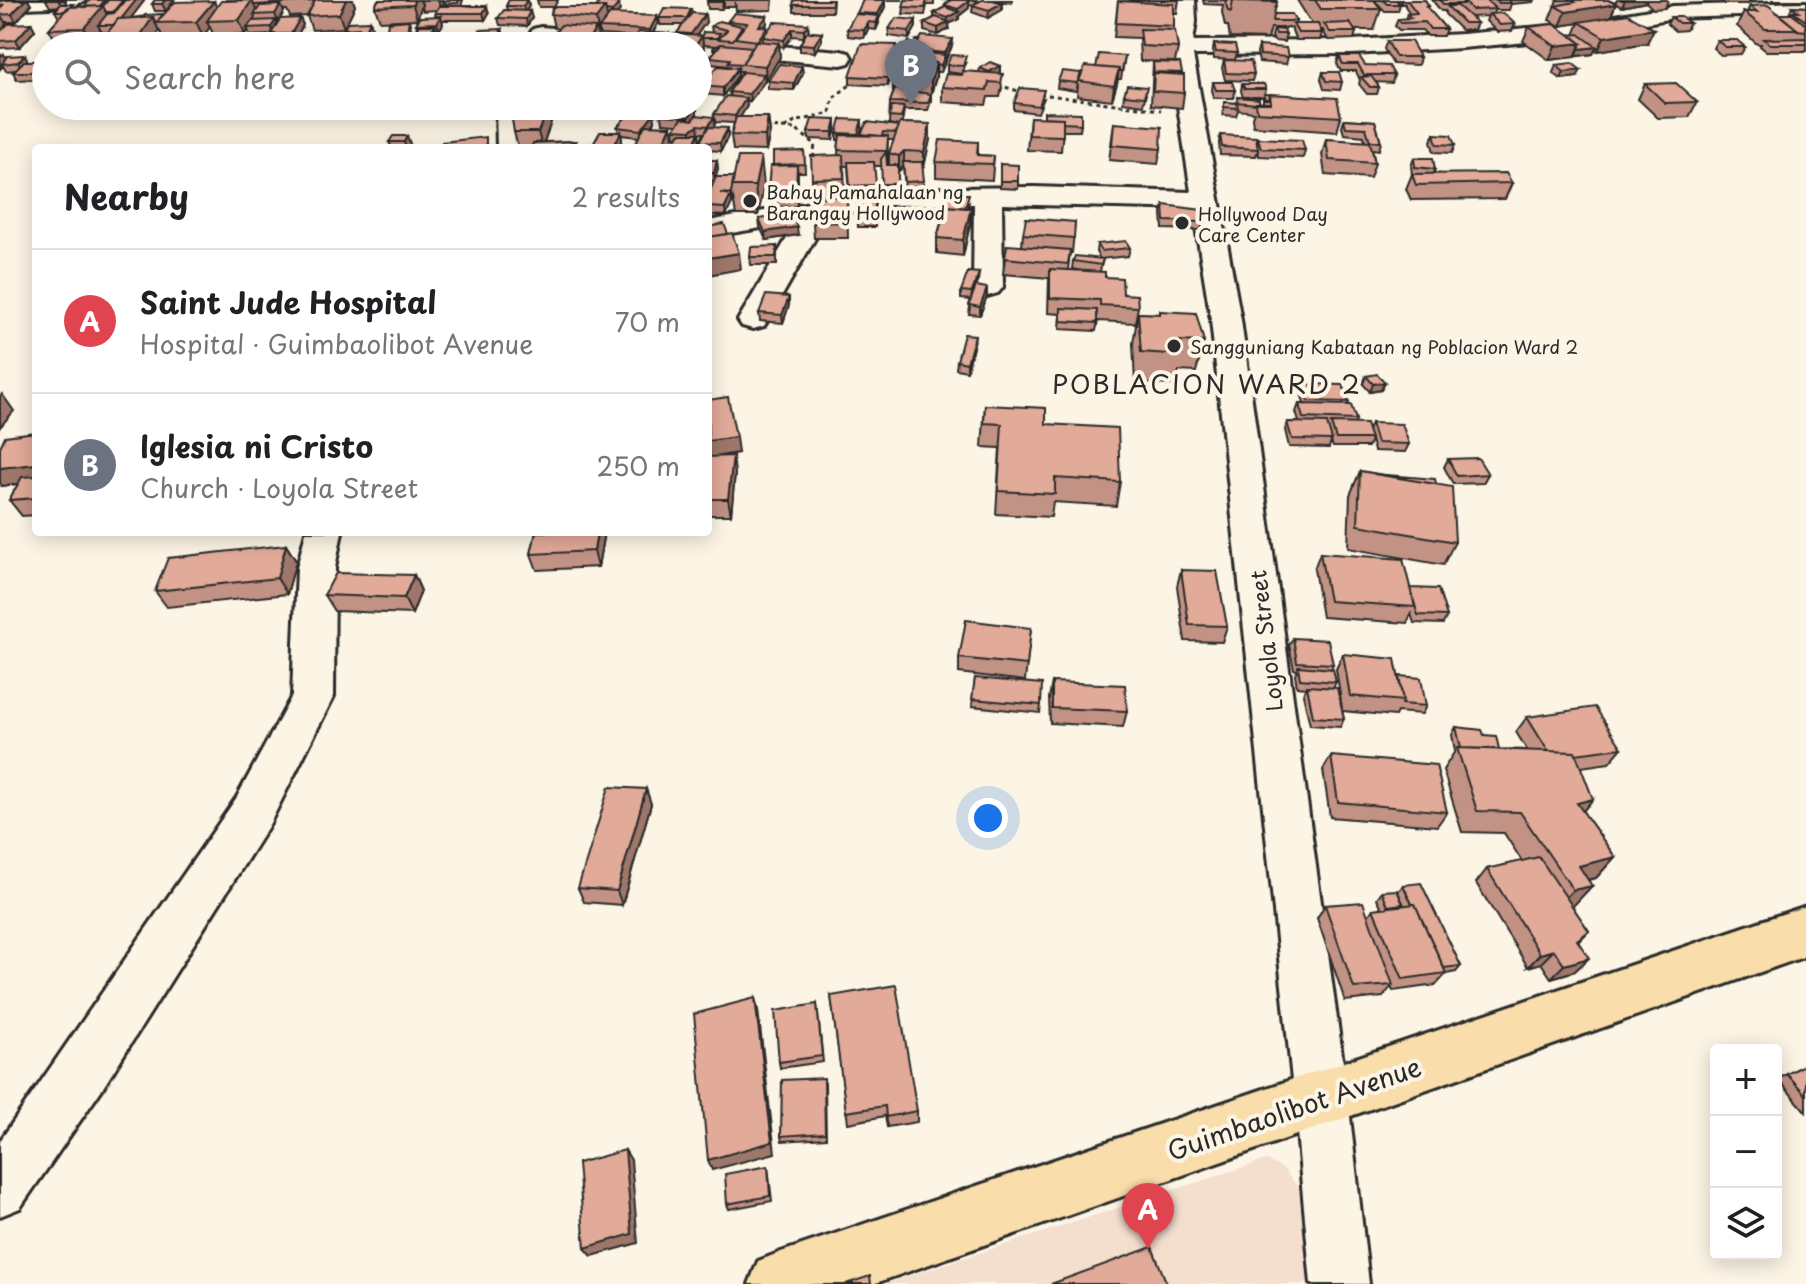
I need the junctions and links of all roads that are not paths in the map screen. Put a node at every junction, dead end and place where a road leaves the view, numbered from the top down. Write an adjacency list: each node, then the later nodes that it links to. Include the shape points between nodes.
1 (74, 0): 3 (street)
2 (1184, 0): 8 (street, Loyola Street)
3 (0, 3)
4 (1806, 8): 8 (street, via 1673,12 1561,32 1431,43)
5 (554, 11): 6 (street)
6 (542, 32)
7 (712, 48): 9 (street)
8 (1180, 48): 13 (street, Loyola Street)
9 (841, 58)
10 (509, 120): 11 (street)
11 (510, 144)
12 (988, 196): 13 (street); 14 (street, via 889,197); 16 (street)
13 (1205, 201): 20 (street, Loyola Street, via 1226,320)
14 (805, 213): 15 (street); 17 (street, via 806,230)
15 (712, 228)
16 (988, 287)
17 (753, 320)
18 (322, 536): 21 (street, via 313,696 253,811)
19 (1806, 931): 20 (main road, Guimbaolibot Avenue)
20 (1321, 1099): 22 (main road, Guimbaolibot Avenue); 23 (street, Loyola Street)
21 (0, 1188)
22 (781, 1284)
23 (1340, 1284)

